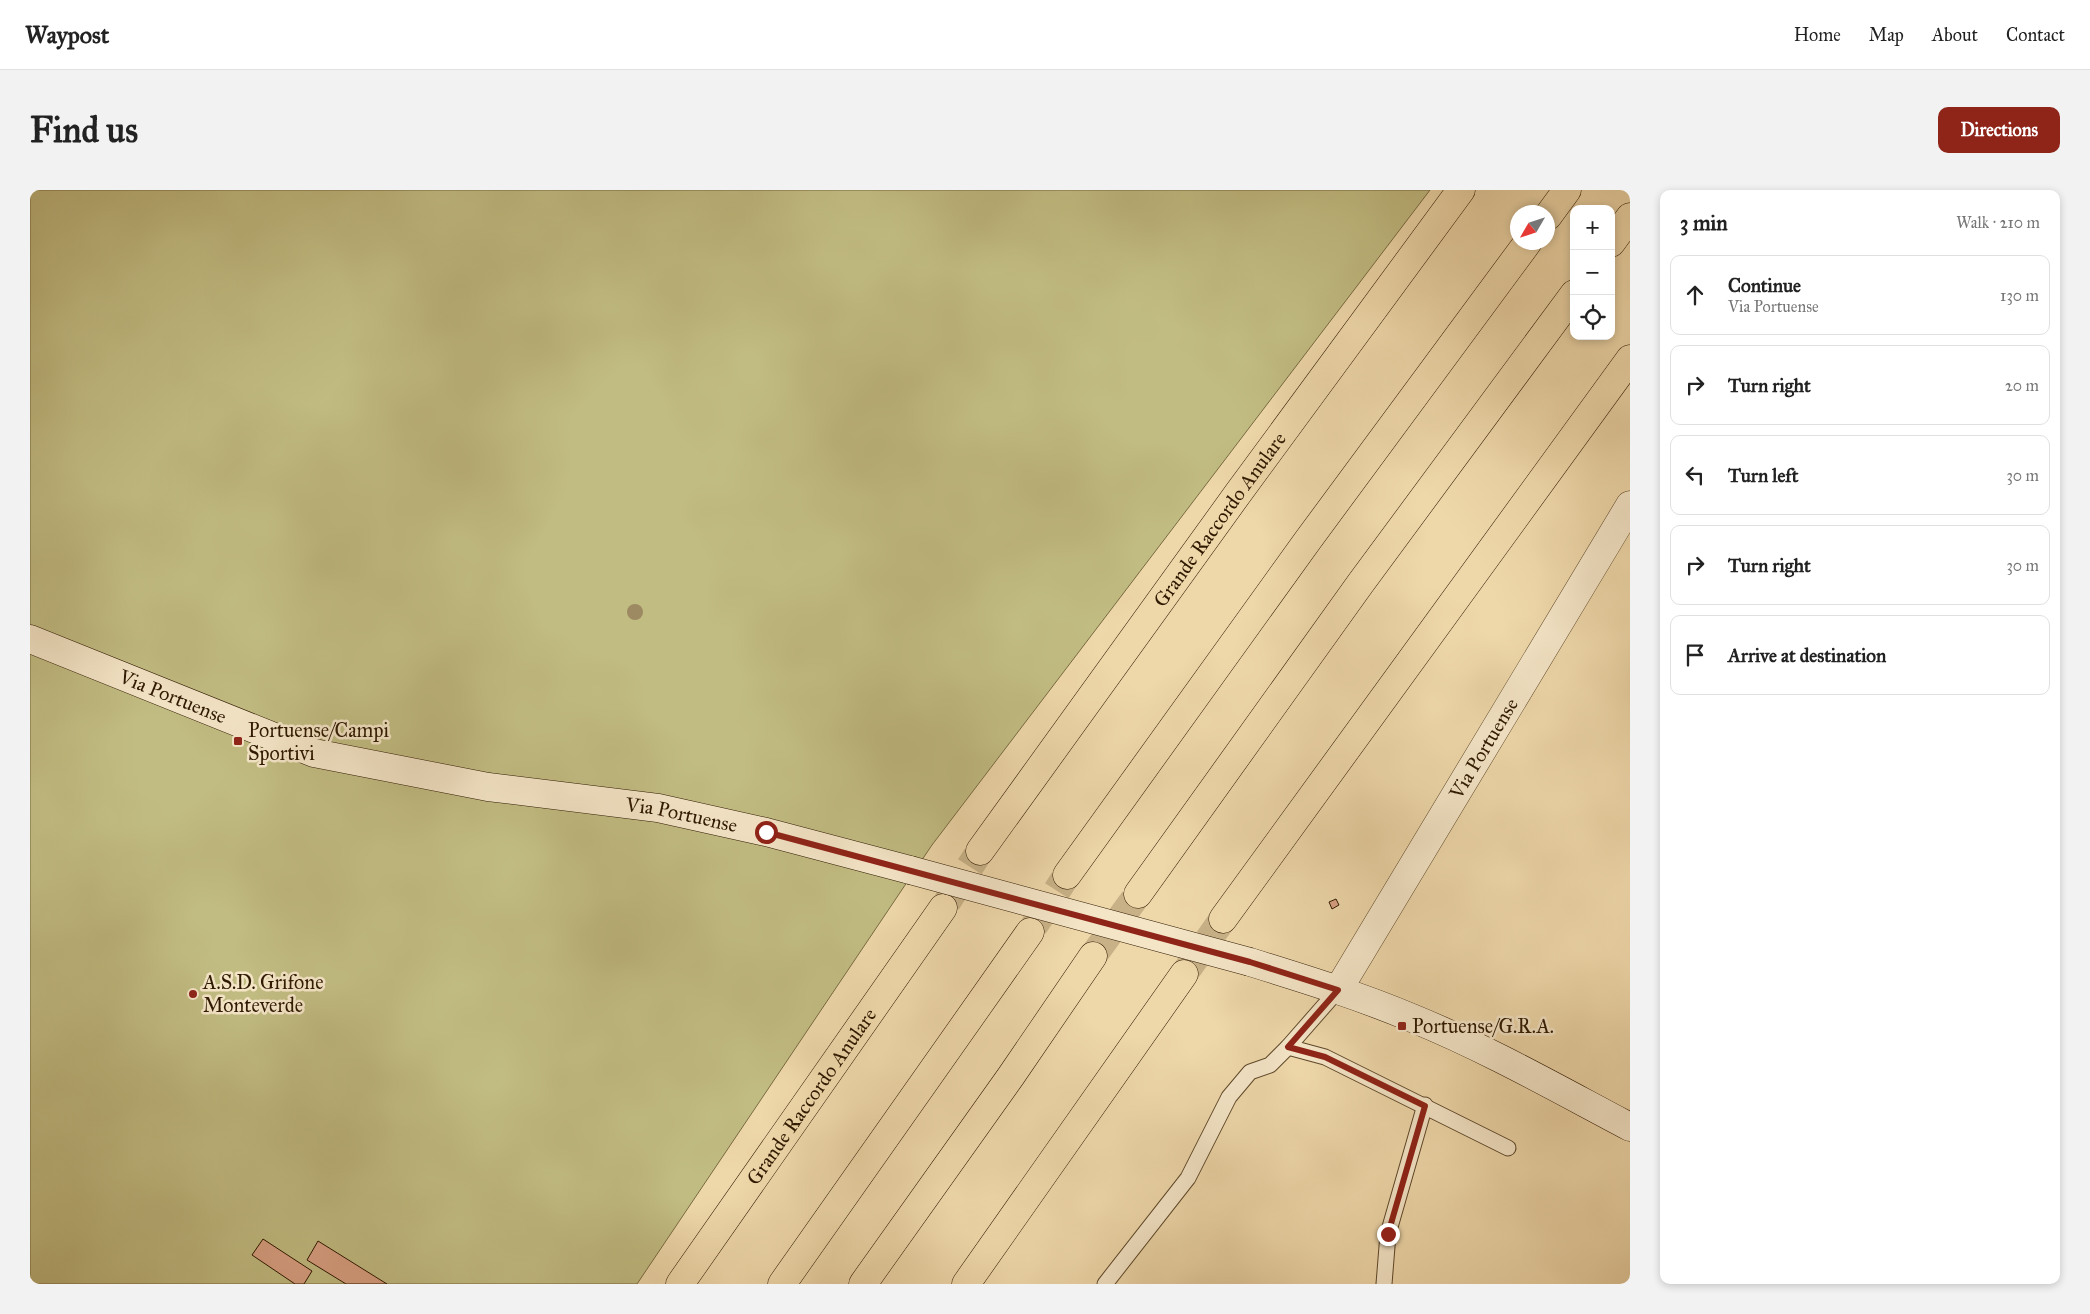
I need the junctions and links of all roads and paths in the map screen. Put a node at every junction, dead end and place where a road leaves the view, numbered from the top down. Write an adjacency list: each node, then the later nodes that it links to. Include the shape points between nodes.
1 (1462, 190): 11 (highway, Grande Raccordo Anulare)
2 (1567, 190): 3 (highway)
3 (1555, 206)
4 (1630, 218): 5 (highway)
5 (1615, 238)
6 (1522, 250): 12 (highway)
7 (1573, 295): 13 (highway, via 1360,584)
8 (1630, 359): 15 (highway)
9 (1630, 505): 19 (main road, Via Portuense)
10 (30, 639): 19 (main road, Via Portuense, bridge, via 314,753 488,787 658,808 766,832 1250,962)
11 (980, 851)
12 (1067, 875)
13 (1138, 894)
14 (943, 908): 24 (highway, Grande Raccordo Anulare)
15 (1223, 919)
16 (1030, 932): 25 (highway)
17 (1093, 956): 26 (highway)
18 (1184, 974): 27 (highway)
19 (1338, 990): 20 (lane); 22 (main road, Via Portuense, via 1470,1043)
20 (1288, 1047): 21 (lane, via 1325,1057); 28 (lane, via 1270,1065 1250,1072 1229,1097 1188,1178)
21 (1425, 1106): 23 (lane); 29 (lane, via 1388,1234)
22 (1630, 1127)
23 (1508, 1148)
24 (680, 1284)
25 (782, 1284)
26 (863, 1284)
27 (966, 1284)
28 (1105, 1284)
29 (1384, 1284)

